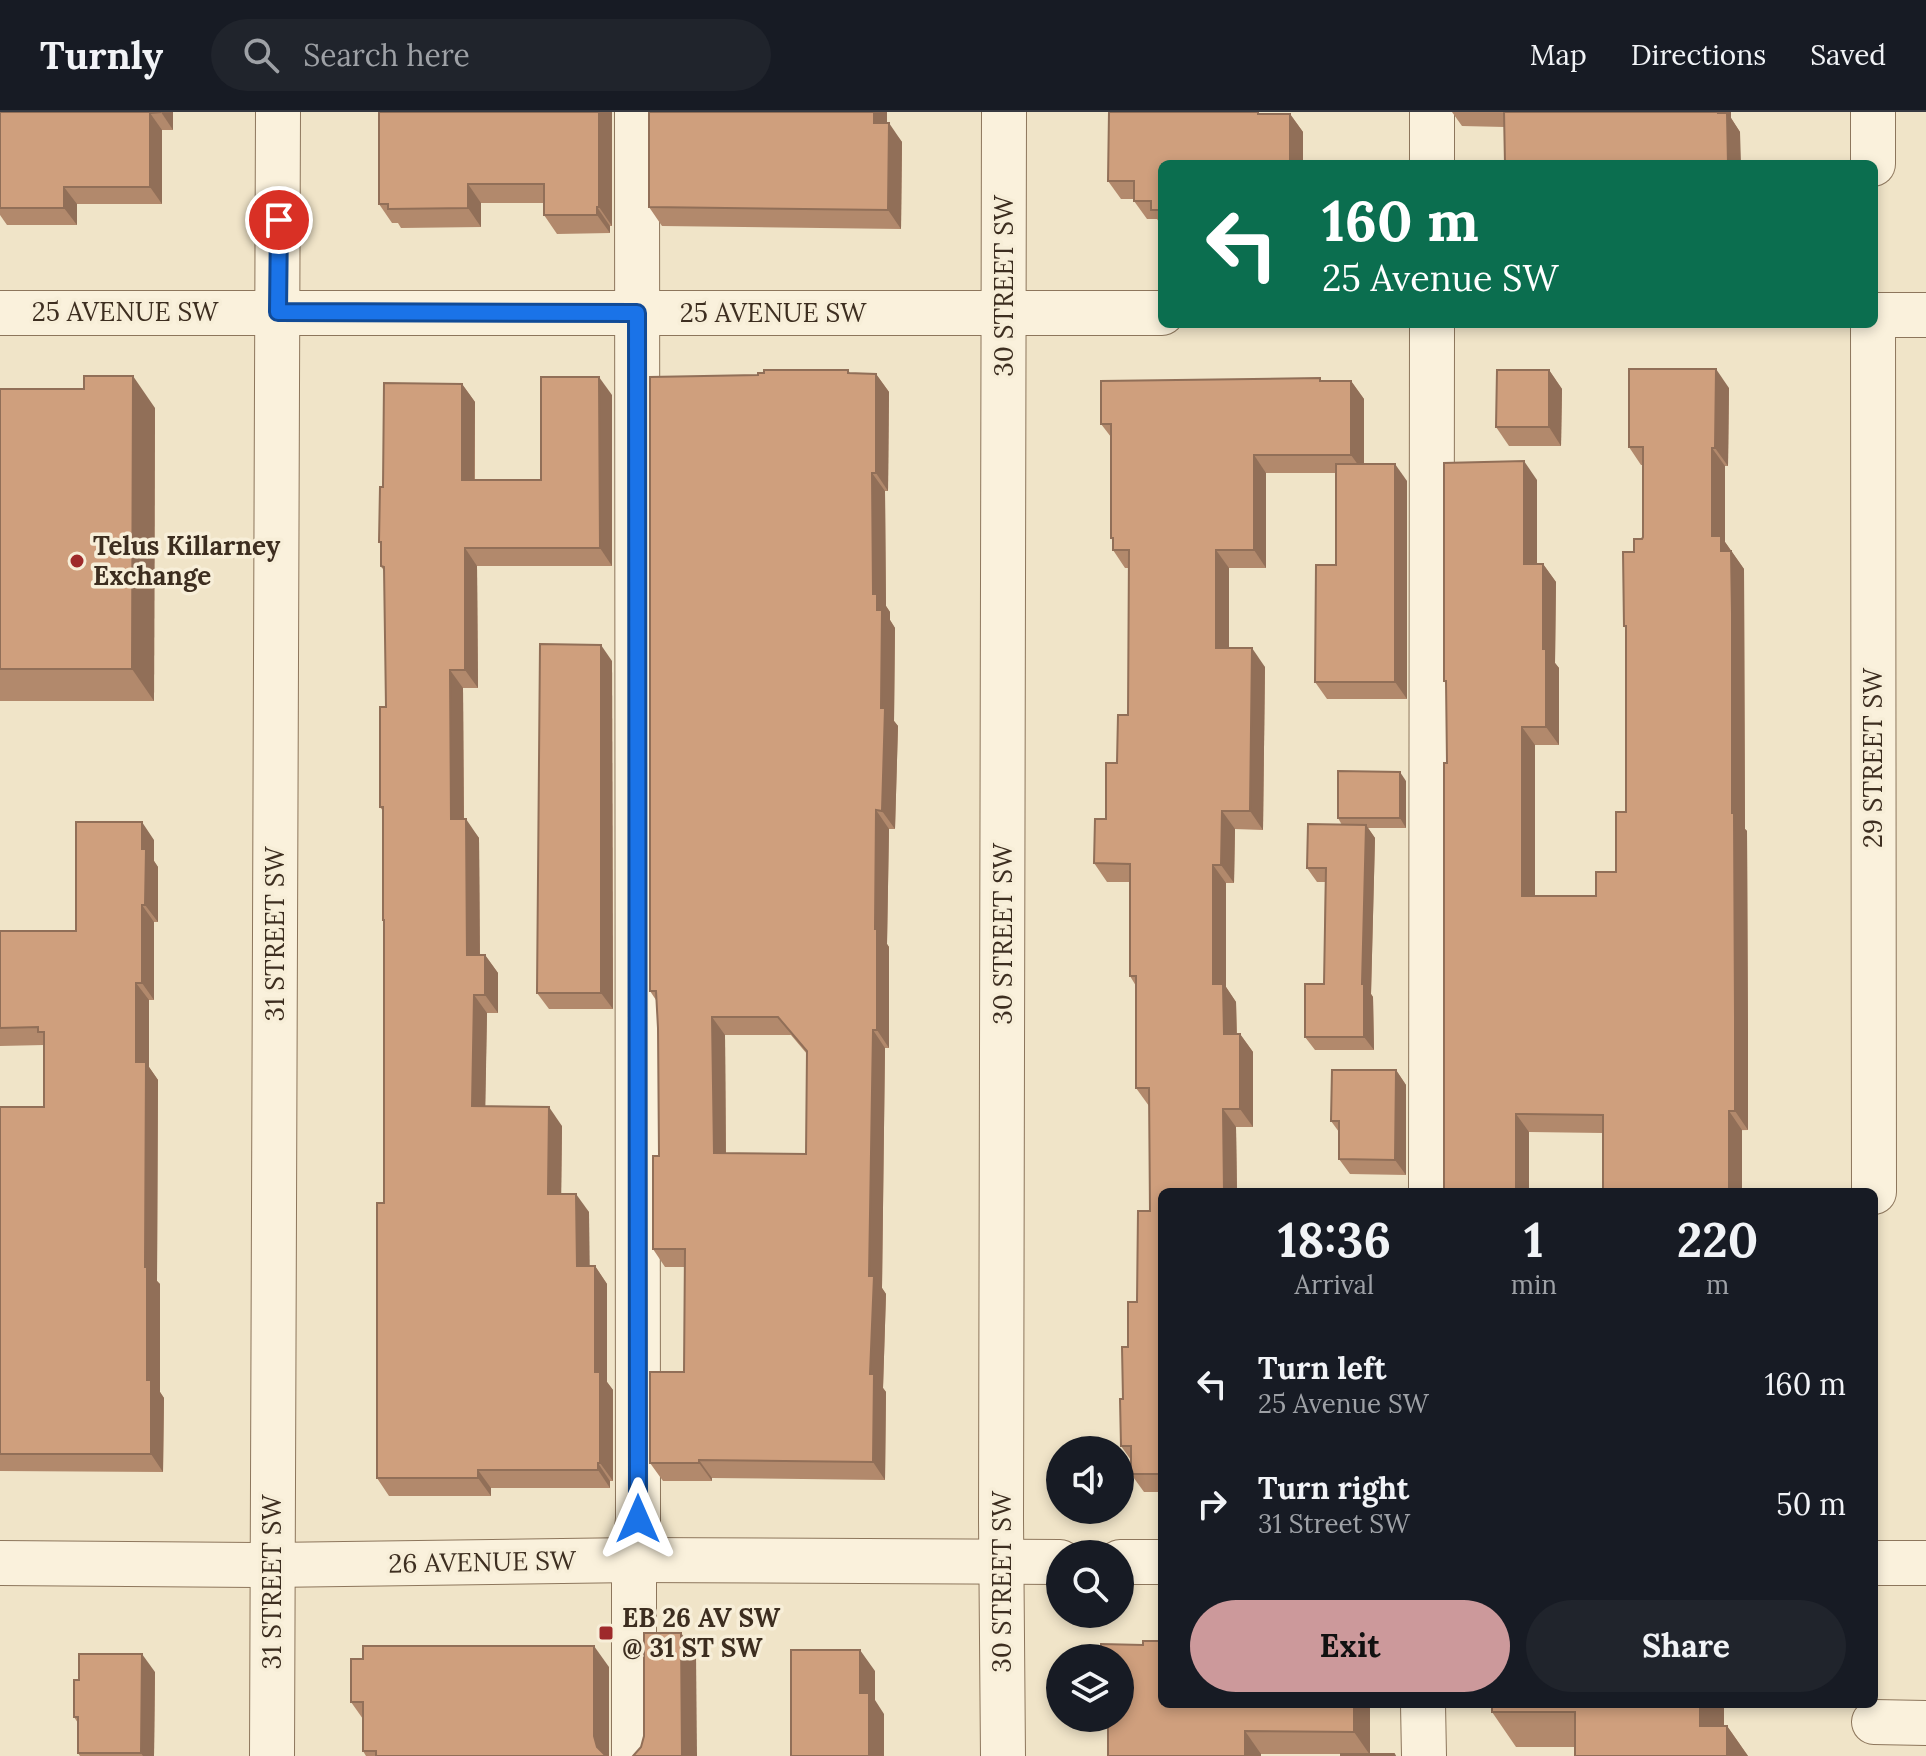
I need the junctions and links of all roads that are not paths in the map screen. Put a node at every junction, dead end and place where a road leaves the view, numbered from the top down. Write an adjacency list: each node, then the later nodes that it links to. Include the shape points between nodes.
1 (278, 112): 8 (street, 31 STREET SW)
2 (637, 112): 11 (street)
3 (1004, 112): 9 (street, 30 STREET SW)
4 (1432, 112): 6 (street)
5 (1873, 112): 7 (street)
6 (1432, 160)
7 (1873, 160)
8 (278, 312): 10 (street, 25 AVENUE SW); 11 (street, 25 AVENUE SW); 27 (street, 31 STREET SW)
9 (1004, 312): 11 (street, 25 AVENUE SW); 12 (street, 25 AVENUE SW); 20 (street, 30 STREET SW)
10 (0, 313)
11 (637, 313): 19 (street)
12 (1158, 313)
13 (1878, 315): 14 (street)
14 (1926, 315)
15 (1432, 328): 17 (street)
16 (1873, 328): 18 (street, 29 STREET SW)
17 (1431, 1188)
18 (1874, 1188)
19 (634, 1560): 20 (street, 26 AVENUE SW); 27 (street, 26 AVENUE SW); 32 (street)
20 (1002, 1562): 21 (street, 26 AVENUE SW); 33 (street, 30 STREET SW)
21 (1046, 1562)
22 (1134, 1562): 23 (street)
23 (1158, 1562)
24 (0, 1563): 27 (street, 26 AVENUE SW)
25 (1878, 1563): 26 (street)
26 (1926, 1563)
27 (271, 1565): 31 (street, 31 STREET SW)
28 (1423, 1708): 34 (street)
29 (1926, 1723): 30 (street)
30 (1874, 1727)
31 (272, 1756)
32 (634, 1756)
33 (1003, 1756)
34 (1424, 1756)

